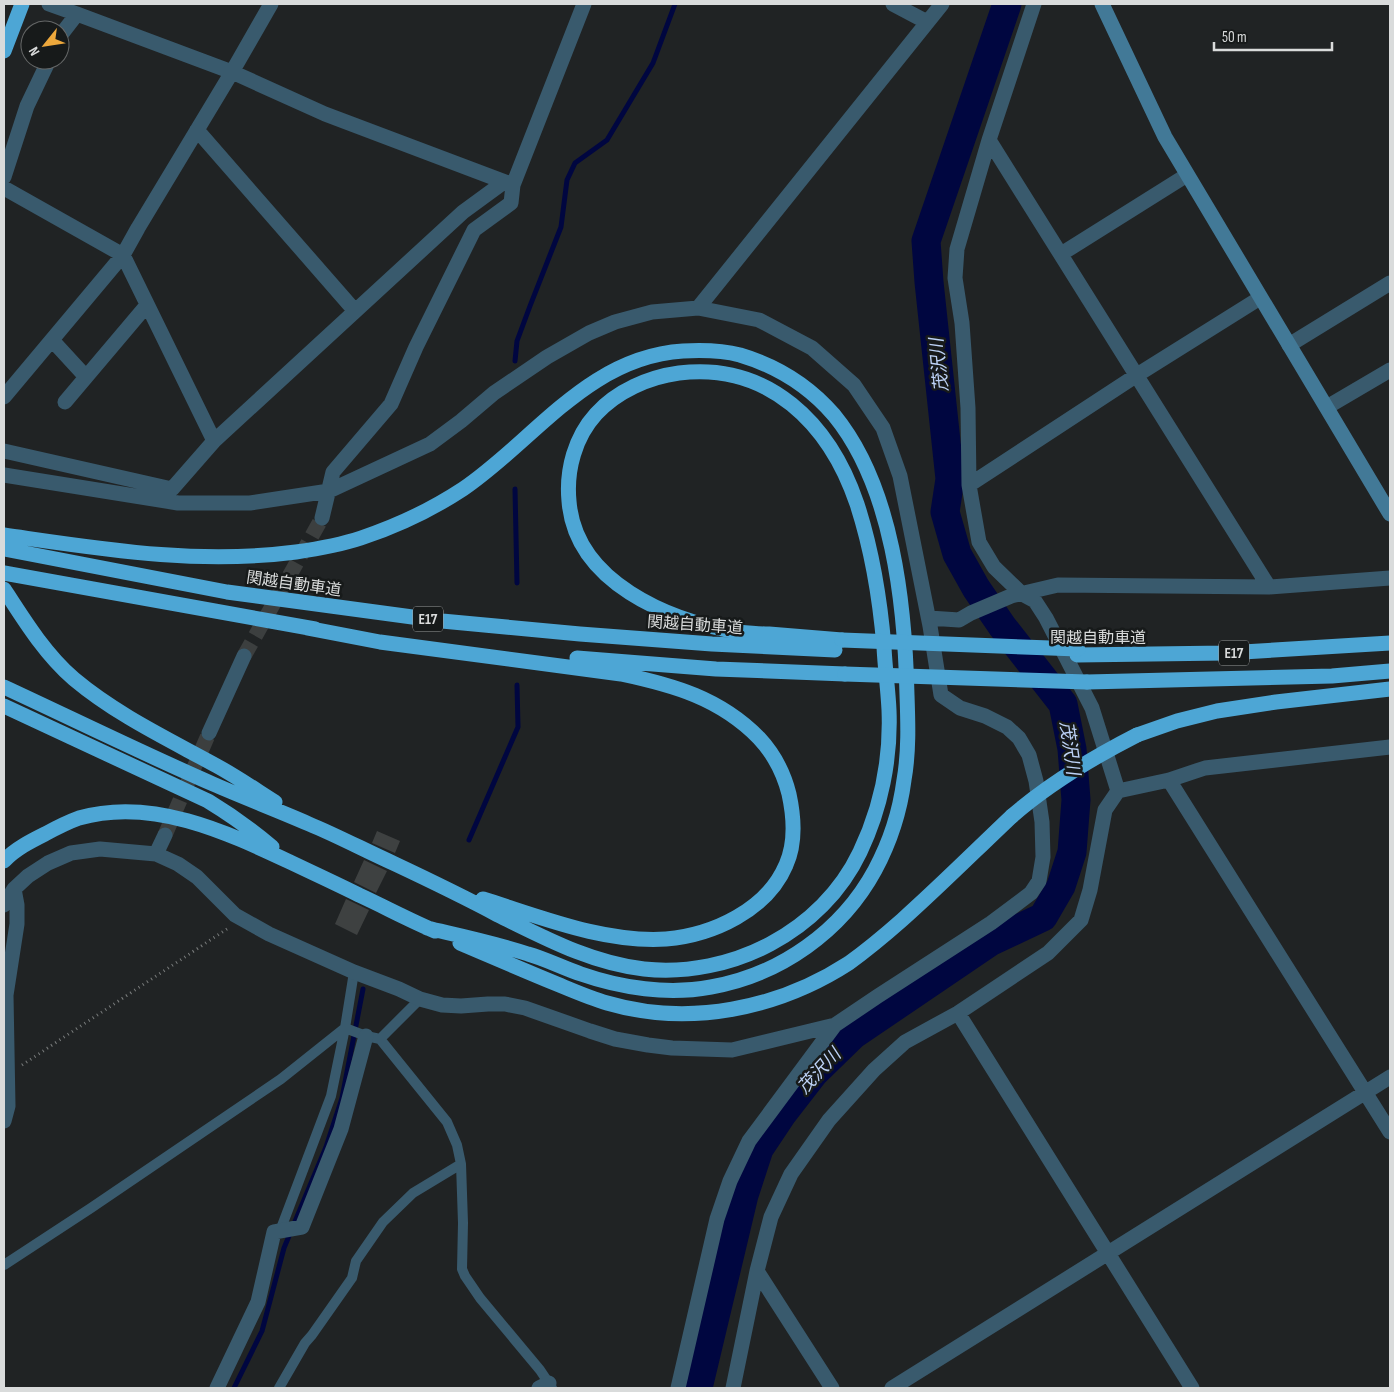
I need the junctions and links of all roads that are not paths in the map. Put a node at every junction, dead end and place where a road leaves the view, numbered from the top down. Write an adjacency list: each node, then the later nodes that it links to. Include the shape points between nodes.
1 (22, 4): 12 (highway)
2 (49, 4): 9 (street)
3 (271, 4): 14 (street)
4 (584, 4): 19 (street)
5 (893, 4): 10 (street)
6 (942, 4): 10 (street)
7 (1034, 4): 16 (street)
8 (1102, 4): 17 (street, via 1165,137)
9 (78, 14): 11 (street); 14 (street)
10 (927, 22): 26 (street)
11 (70, 24)
12 (4, 51)
13 (43, 70): 18 (street, via 27,106)
14 (232, 72): 15 (street); 19 (street, via 326,114)
15 (197, 130): 22 (street); 27 (street)
16 (989, 140): 21 (street); 39 (street, via 956,259 955,278 968,408)
17 (1187, 175): 21 (street); 24 (street)
18 (4, 177)
19 (509, 184): 27 (street, via 463,212); 41 (street, via 511,203 474,230 391,404 333,472)
20 (4, 188): 22 (street)
21 (1061, 254): 31 (street)
22 (123, 256): 25 (street); 28 (street)
23 (1390, 283): 29 (street)
24 (1260, 298): 29 (street); 31 (street)
25 (148, 305): 32 (street); 36 (street)
26 (698, 308): 41 (street, via 652,312 589,333 502,388 430,444); 52 (street, via 759,320 812,348 854,385 884,428 900,476)
27 (355, 311): 36 (street)
28 (52, 340): 32 (street); 33 (street)
29 (1289, 345): 35 (street)
30 (1390, 370): 35 (street)
31 (1137, 375): 39 (street); 49 (street)
32 (86, 377): 34 (street)
33 (4, 397)
34 (65, 402)
35 (1327, 407): 43 (street)
36 (214, 441): 40 (street)
37 (4, 451): 40 (street)
38 (4, 475): 42 (street)
39 (969, 485): 51 (street, via 979,542)
40 (172, 489): 42 (street)
41 (329, 491): 42 (street, via 250,503); 44 (street)
42 (178, 503)
43 (1390, 514)
44 (322, 518)
45 (4, 535): 46 (highway)
46 (14, 546): 55 (highway, 関越自動車道 / E17, via 227,592 442,621 712,644); 73 (highway, via 98,548 217,558 268,556 354,540 394,526 465,488 582,389 642,358 703,350 735,354 789,376 812,393 852,442 879,501 888,532 907,663 905,778 899,809 875,870 856,900 813,943 767,969 710,988 641,988 606,982 509,948)
47 (9, 574): 53 (highway, E17)
48 (1390, 578): 49 (street)
49 (1269, 587): 51 (street, via 1058,585)
50 (4, 589): 65 (highway, via 48,651 73,678 107,705 220,768)
51 (1016, 595): 52 (street, via 959,620); 64 (street, via 1035,601 1046,618 1092,708)
52 (928, 618): 77 (street, via 941,695 960,708 1006,727 1019,738 1029,756 1042,822 1043,857 1039,881 1031,893 991,923)
53 (308, 628): 57 (highway, E17, bridge, via 438,644 716,669 1087,682); 71 (highway, via 380,642 620,674 688,691 714,703 760,739 777,762 787,787 793,811 793,838 786,864 771,890 751,908 725,924 697,934 637,939 599,933)
54 (1390, 642): 55 (highway, 関越自動車道 / E17, via 1226,653)
55 (842, 645): 71 (highway, via 702,624 647,602 623,589 603,572 575,531 569,506 568,479 574,451 584,430 599,411 622,393 644,382 694,371 742,377 767,388 811,421 844,472 867,538 875,577 889,714 885,775 867,838 854,865 836,890 795,929 740,958 678,970 645,969 578,953)
56 (244, 656): 61 (street)
57 (1390, 671)
58 (4, 687): 65 (highway, via 213,784)
59 (1390, 689): 73 (highway, bridge, via 1217,711 1137,735 1070,772 1032,799 888,932 849,962 815,982 749,1007 715,1013 680,1014 607,1003)
60 (4, 706): 69 (highway, via 208,801 248,827)
61 (209, 733)
62 (1390, 747): 63 (street, via 1205,768)
63 (1169, 780): 64 (street); 81 (street)
64 (1118, 791): 76 (street, via 1105,810 1081,920 1048,953)
65 (312, 825): 71 (highway)
66 (165, 834): 67 (street)
67 (156, 854): 70 (street, via 100,849 71,853 48,863); 74 (street, via 197,877 235,915)
68 (4, 861): 69 (highway, via 31,841 79,818 132,812 161,815 220,830)
69 (288, 861): 73 (highway)
70 (14, 888): 72 (street); 82 (street, via 17,924 6,995 8,1106)
71 (445, 888)
72 (4, 905)
73 (427, 928)
74 (354, 972): 75 (street); 78 (lane)
75 (420, 999): 77 (street, via 442,1005 505,1004 590,1032 672,1048 732,1050); 79 (lane)
76 (958, 1013): 86 (street); 88 (street, via 905,1042 874,1070 829,1120 791,1174 771,1217)
77 (835, 1026): 92 (street, via 749,1141 730,1181 716,1220)
78 (346, 1028): 79 (lane); 85 (lane, via 331,1096); 87 (lane, via 281,1078)
79 (370, 1037): 84 (lane, via 447,1122); 85 (street, via 341,1129 302,1227)
80 (1390, 1077): 81 (street)
81 (1365, 1092): 83 (street); 86 (street)
82 (4, 1121)
83 (1390, 1132)
84 (461, 1164): 89 (lane, via 464,1276 540,1370); 91 (lane, via 414,1193 383,1222 356,1261 352,1278 304,1343)
85 (280, 1231): 90 (street, via 274,1232 258,1302)
86 (1108, 1254): 95 (street); 96 (street)
87 (4, 1265)
88 (757, 1270): 93 (street); 94 (street)
89 (547, 1386)
90 (217, 1388)
91 (279, 1388)
92 (678, 1388)
93 (733, 1388)
94 (832, 1388)
95 (892, 1388)
96 (1192, 1388)

